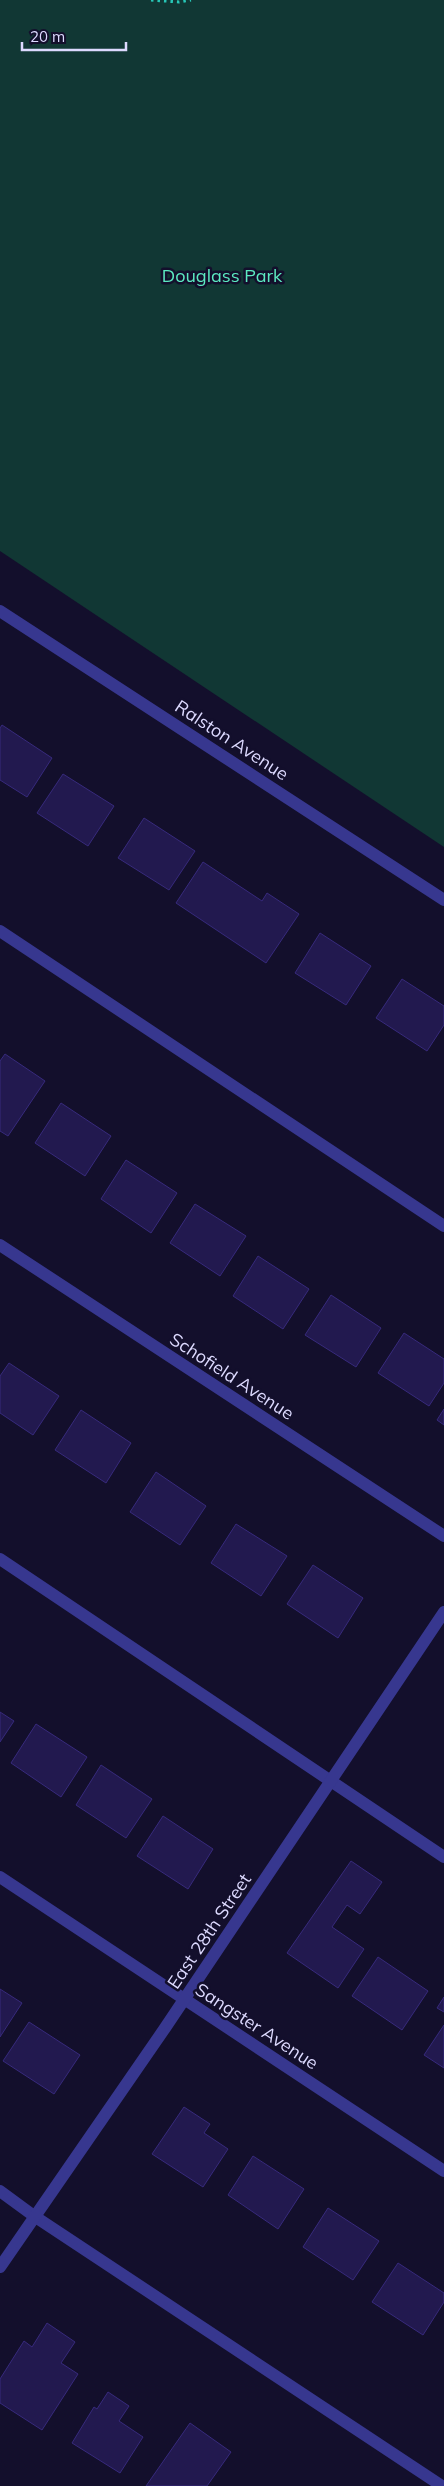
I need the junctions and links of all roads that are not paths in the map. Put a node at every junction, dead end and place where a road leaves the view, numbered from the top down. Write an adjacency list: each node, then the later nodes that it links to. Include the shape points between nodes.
1 (0, 611): 2 (street, Ralston Avenue)
2 (444, 900)
3 (0, 931): 4 (street)
4 (444, 1226)
5 (0, 1245): 6 (street, Schofield Avenue)
6 (444, 1536)
7 (0, 1559): 9 (street)
8 (444, 1612): 9 (street, East 28th Street)
9 (331, 1783): 10 (street); 12 (street, East 28th Street)
10 (444, 1856)
11 (0, 1877): 12 (street, Sangster Avenue)
12 (184, 1999): 13 (street, Sangster Avenue); 15 (street, East 28th Street)
13 (444, 2171)
14 (0, 2191): 15 (street)
15 (34, 2216): 16 (street, East 28th Street); 17 (street)
16 (0, 2267)
17 (442, 2486)

